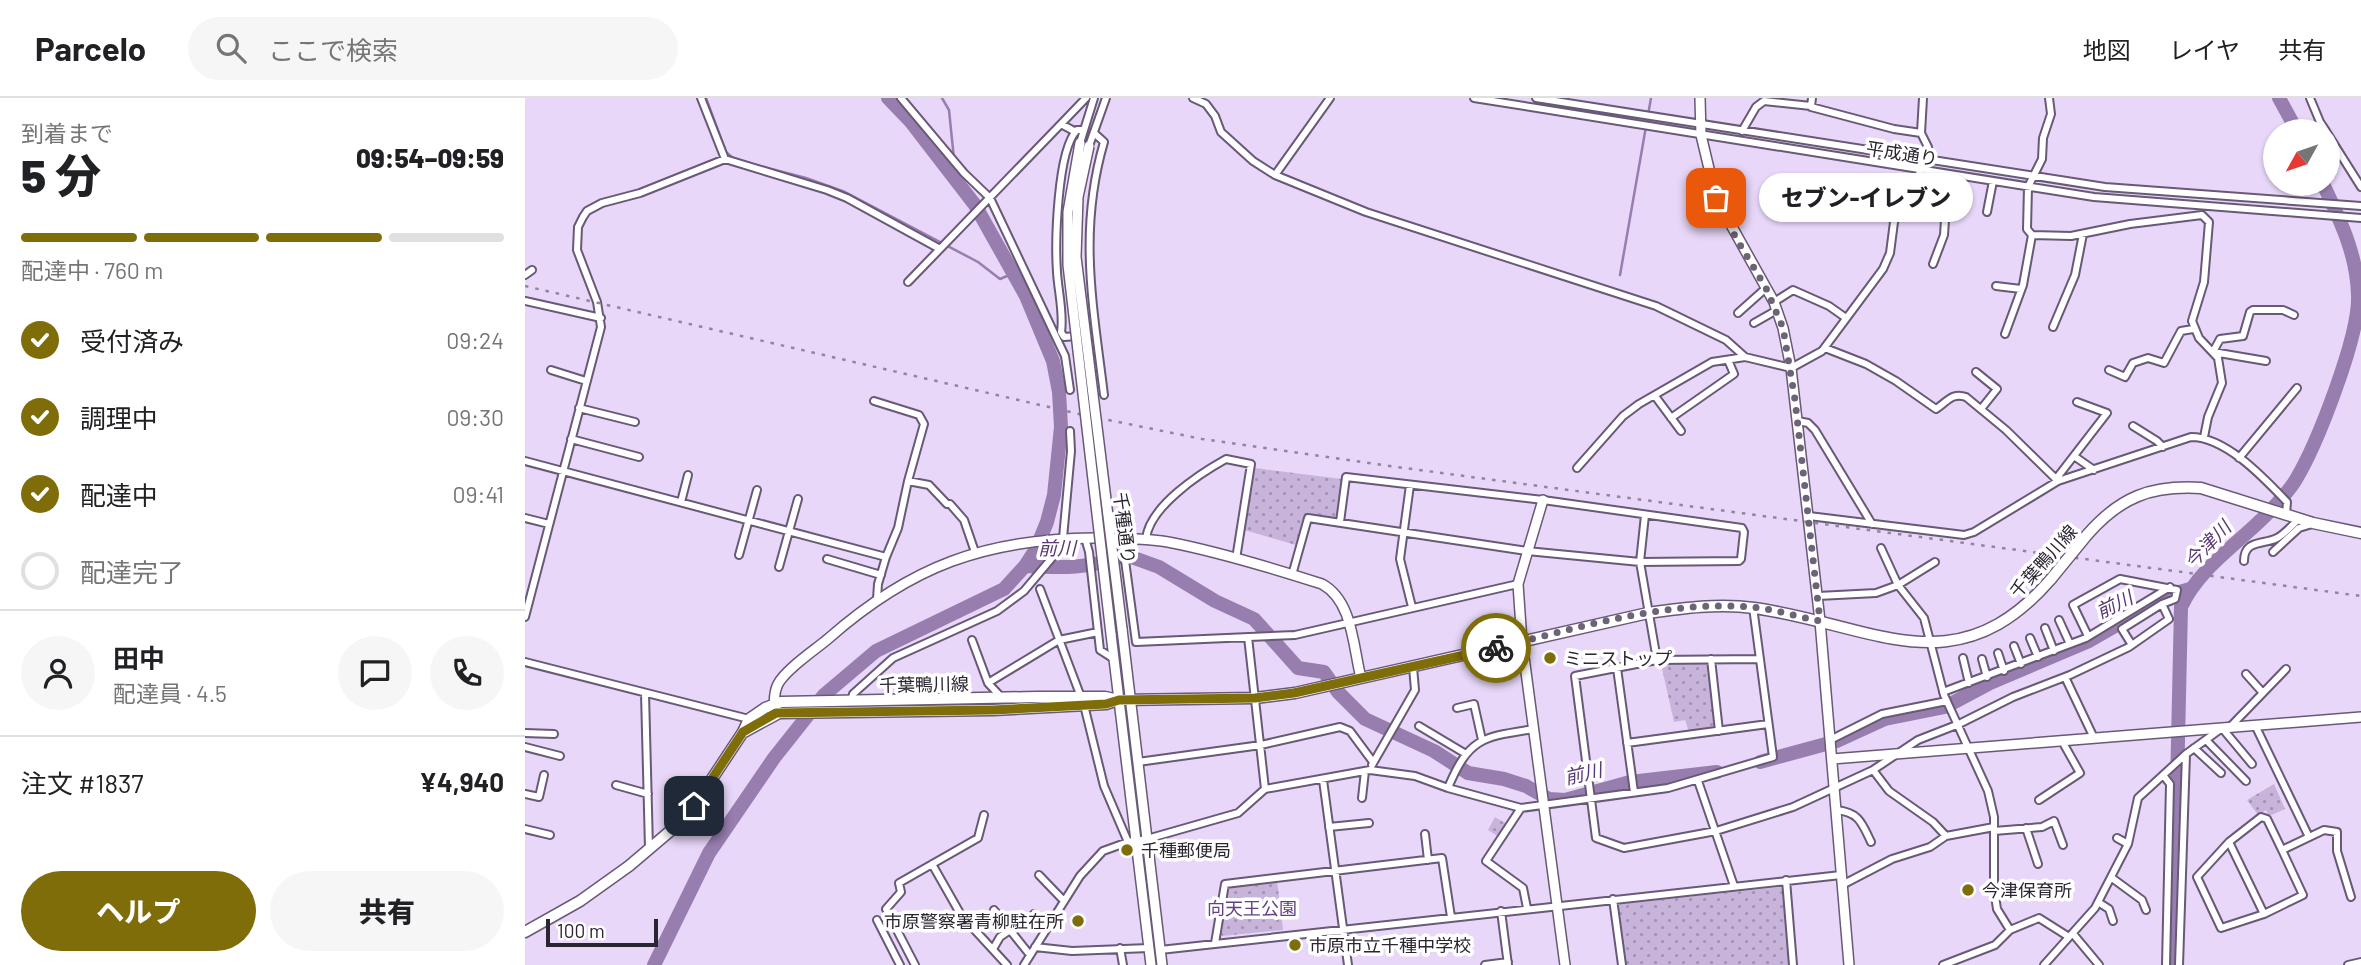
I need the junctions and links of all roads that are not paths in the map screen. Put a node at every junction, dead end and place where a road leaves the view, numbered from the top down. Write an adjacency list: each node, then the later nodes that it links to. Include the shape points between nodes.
1 (701, 98): 26 (street)
2 (901, 98): 36 (street)
3 (1086, 98): 16 (street)
4 (1094, 98): 18 (street, 千種通り)
5 (1106, 98): 21 (street, 千種通り)
6 (1193, 98): 30 (street, via 1206,104 1221,132)
7 (1330, 98): 30 (street)
8 (1474, 98): 23 (street, 平成通り)
9 (1536, 98): 17 (street, 平成通り)
10 (1700, 98): 17 (street)
11 (1923, 98): 22 (street)
12 (2049, 98): 31 (street, via 2051,114 2042,159)
13 (2311, 98): 15 (street)
14 (1811, 102): 20 (street, via 1764,101); 22 (street)
15 (2319, 119)
16 (1061, 124): 19 (street); 36 (street)
17 (1700, 124): 20 (street, 平成通り); 23 (street)
18 (1083, 130): 19 (street); 24 (street, 千種通り)
19 (1075, 131): 56 (street, via 1057,212)
20 (1742, 131): 27 (street, 平成通り)
21 (1094, 133): 24 (street, 千種通り); 64 (street, via 1104,142 1092,188 1088,242)
22 (1921, 133): 27 (street, via 1928,147)
23 (1701, 135): 28 (street, 平成通り); 50 (street, via 1716,198)
24 (1085, 145): 172 (street, 千種通り, bridge, via 1068,212 1068,265); 195 (street, 千種通り, bridge, via 1076,257)
25 (2340, 153): 34 (street)
26 (725, 159): 44 (street, via 827,190); 57 (street, via 587,211 578,227 577,250)
27 (1927, 161): 28 (street); 31 (street, 平成通り)
28 (1922, 170): 29 (street, 平成通り); 59 (street, via 1894,222 1883,269)
29 (1948, 174): 32 (street, 平成通り); 45 (street, via 1944,235)
30 (1275, 175): 67 (street, via 1366,212 1656,306 1726,340)
31 (2033, 177): 33 (street); 35 (street, 平成通り)
32 (1993, 181): 33 (street, 平成通り); 39 (street)
33 (2028, 187): 37 (street, 平成通り); 43 (street, via 2027,229)
34 (2361, 187)
35 (2205, 195): 37 (street); 38 (street, 平成通り)
36 (990, 198): 44 (street); 58 (street)
37 (2204, 205): 40 (street); 41 (street, 平成通り)
38 (2361, 206)
39 (1987, 212)
40 (2203, 216): 42 (street, via 2130,223); 62 (street, via 2209,222 2204,282)
41 (2361, 218)
42 (2083, 234): 43 (street); 61 (street, via 2075,275)
43 (2032, 235): 51 (street)
44 (943, 246): 48 (street)
45 (1933, 264)
46 (532, 270): 47 (street)
47 (525, 275)
48 (908, 282)
49 (1996, 286): 51 (street)
50 (1766, 288): 53 (street); 54 (street)
51 (2021, 289): 63 (street)
52 (525, 301): 57 (street)
53 (1775, 306): 59 (street, via 1793,290); 60 (street); 70 (street)
54 (1738, 313)
55 (2294, 315): 66 (street, via 2283,310 2253,310 2243,336 2220,340)
56 (1061, 316): 58 (street); 64 (street, via 1064,337)
57 (601, 318): 74 (street)
58 (1047, 318): 75 (street, via 1065,356)
59 (1846, 318): 65 (street)
60 (1753, 323)
61 (2053, 327)
62 (2193, 328): 66 (street); 72 (street, via 2181,331 2164,363 2148,358 2133,363 2125,377)
63 (2005, 334)
64 (1097, 335): 75 (street, via 1104,392)
65 (1825, 348): 70 (street); 82 (street, via 1866,364 1936,409 1959,394)
66 (2213, 352): 69 (street); 89 (street, via 2222,383)
67 (1745, 357): 68 (street); 70 (street)
68 (1728, 360): 78 (street, via 1712,362); 83 (street, via 1734,374)
69 (2266, 361)
70 (1791, 368): 84 (street)
71 (551, 370): 74 (street)
72 (2109, 370)
73 (1976, 372): 82 (street, via 1997,389)
74 (586, 380): 81 (street)
75 (1069, 382): 77 (street)
76 (2297, 388): 94 (street)
77 (1070, 390)
78 (1655, 396): 83 (street); 96 (street, via 1623,416)
79 (874, 401): 101 (street, via 923,420)
80 (2077, 402): 92 (street, via 2107,413)
81 (579, 408): 85 (street); 90 (street)
82 (1981, 409): 100 (street)
83 (1671, 418): 88 (street)
84 (1798, 421): 109 (street); 114 (street, via 1815,430)
85 (635, 422)
86 (2133, 426): 91 (street)
87 (1070, 430): 120 (street)
88 (1681, 431)
89 (2204, 437): 91 (street); 94 (street)
90 (571, 439): 93 (street); 97 (street)
91 (2163, 447): 98 (street)
92 (2074, 456): 98 (street); 100 (street)
93 (639, 457)
94 (2239, 458): 107 (street, via 2287,502)
95 (525, 461): 97 (street)
96 (1577, 468)
97 (563, 470): 106 (street); 116 (street)
98 (2094, 470): 100 (street)
99 (688, 475): 106 (street)
100 (2057, 480): 114 (street, via 1964,535)
101 (908, 481): 126 (street, via 929,485 950,504 964,520); 129 (street, via 898,528)
102 (1409, 485): 105 (street); 113 (street, via 1346,477); 119 (street)
103 (757, 490): 112 (street)
104 (798, 499): 117 (street)
105 (1543, 500): 108 (street); 125 (street)
106 (681, 502): 112 (street)
107 (2286, 514): 111 (main road, 千葉鴨川線); 164 (main road, 千葉鴨川線, bridge, via 2201,488 2155,490 2133,497 2112,509 2028,604 1997,626 1956,641)
108 (1645, 515): 133 (street); 133 (street, via 1742,528 1744,533 1739,561)
109 (1809, 516): 114 (street); 142 (street)
110 (525, 518): 116 (street)
111 (2299, 519): 115 (main road, 千葉鴨川線); 132 (street, via 2277,538 2252,544)
112 (748, 520): 117 (street); 128 (street)
113 (1340, 522): 119 (street); 137 (street, via 1308,518)
114 (1872, 523)
115 (2313, 523): 118 (main road, 千葉鴨川線); 127 (street, via 2299,528)
116 (549, 524): 149 (street)
117 (789, 531): 129 (street); 135 (street)
118 (2361, 533)
119 (1403, 534): 125 (street); 145 (street, via 1400,559)
120 (1063, 538): 121 (street); 126 (street); 196 (street, via 1024,591 997,611 893,658)
121 (1086, 538): 122 (street); 156 (street)
122 (1122, 538): 123 (street); 159 (street, via 1136,642)
123 (1146, 539): 131 (street); 131 (street, via 1147,528 1157,514 1192,481 1226,459 1240,461 1251,464)
124 (1881, 548): 139 (street)
125 (1527, 551): 133 (street); 138 (street)
126 (975, 552): 143 (street)
127 (2273, 552)
128 (739, 555)
129 (886, 556): 136 (street)
130 (827, 559): 136 (street)
131 (1236, 559): 137 (street)
132 (2244, 561)
133 (1640, 562): 147 (street)
134 (1935, 562): 139 (street)
135 (779, 567)
136 (881, 575): 143 (street)
137 (1292, 575): 153 (street, via 1335,593)
138 (1518, 584): 145 (street); 163 (street)
139 (1898, 585): 142 (street, via 1877,593); 164 (street, via 1924,618)
140 (2170, 587): 144 (street, via 2177,590 2175,599); 158 (street); 158 (street, via 2120,579 2073,605)
141 (1040, 589): 162 (street)
142 (1818, 596): 152 (street)
143 (877, 599): 200 (street, via 782,679 776,689)
144 (2162, 604): 148 (street); 155 (street, via 2169,620)
145 (1412, 607): 153 (street)
146 (1753, 607): 147 (main road, 千葉鴨川線, via 1696,606); 152 (main road, 千葉鴨川線); 174 (street)
147 (1648, 613): 163 (main road, 千葉鴨川線); 176 (street)
148 (2145, 615): 151 (street); 155 (street)
149 (525, 616)
150 (2059, 620): 165 (street)
151 (2137, 620): 157 (street); 166 (street, via 2122,629)
152 (1820, 621): 164 (main road, 千葉鴨川線, via 1894,640); 215 (street)
153 (1348, 623): 159 (street, via 1295,635); 186 (street)
154 (2045, 628): 168 (street)
155 (2155, 629): 157 (street)
156 (1098, 632): 162 (street); 172 (street, via 1100,650)
157 (2147, 634): 166 (street)
158 (2088, 636): 165 (street)
159 (1248, 637): 193 (street)
160 (2030, 638): 170 (street)
161 (972, 640): 187 (street)
162 (1059, 640): 187 (street); 197 (street)
163 (1522, 642): 179 (main road, 千葉鴨川線); 208 (street)
164 (1932, 643): 189 (street)
165 (2070, 644): 168 (street)
166 (2132, 645): 185 (street)
167 (2014, 646): 178 (street)
168 (2054, 651): 170 (street)
169 (1998, 653): 182 (street)
170 (2038, 657): 178 (street)
171 (1963, 658): 188 (street)
172 (1114, 659): 194 (street, 千種通り)
173 (1711, 659): 174 (street); 176 (street); 209 (street)
174 (1759, 659): 203 (street)
175 (1982, 659): 184 (street)
176 (1657, 660): 180 (street)
177 (525, 662): 190 (street)
178 (2021, 664): 182 (street)
179 (1413, 667): 186 (main road, 千葉鴨川線); 229 (street, via 1415,690)
180 (1617, 668): 218 (street); 246 (street, via 1574,676)
181 (2286, 669): 191 (street)
182 (2004, 671): 184 (street)
183 (2246, 674): 191 (street)
184 (1987, 677): 188 (street)
185 (2065, 677): 204 (street); 213 (street)
186 (1361, 678): 193 (main road, 千葉鴨川線)
187 (988, 683): 192 (street)
188 (1969, 683): 189 (street)
189 (1944, 692): 198 (street)
190 (645, 693): 202 (street); 245 (street)
191 (2263, 693): 207 (street)
192 (1002, 698): 196 (main road, 千葉鴨川線); 197 (main road, 千葉鴨川線)
193 (1255, 698): 195 (main road, 千葉鴨川線); 219 (street)
194 (1119, 700): 195 (main road, 千葉鴨川線); 197 (main road, 千葉鴨川線, via 1106,704); 265 (street, 千種通り)
195 (1130, 700): 228 (street, 千種通り)
196 (848, 701): 200 (main road, 千葉鴨川線, via 798,701)
197 (1082, 701): 200 (main road, 千葉鴨川線, via 980,710); 265 (street, via 1104,786)
198 (1947, 701): 204 (street); 215 (street, via 1882,714)
199 (1457, 708): 214 (street, via 1474,704)
200 (775, 709): 202 (main road, 千葉鴨川線); 210 (main road, 千葉鴨川線)
201 (2361, 717): 205 (street)
202 (749, 719): 210 (main road, 千葉鴨川線)
203 (1768, 724): 209 (street); 237 (street, via 1773,757)
204 (1959, 724): 222 (street); 224 (street)
205 (2255, 725): 207 (street); 262 (street)
206 (1419, 726): 223 (street)
207 (2226, 728): 213 (street); 216 (street); 230 (street)
208 (1534, 729): 214 (street); 249 (street)
209 (1719, 731): 218 (street)
210 (743, 732): 270 (main road, 千葉鴨川線, via 694,806)
211 (525, 733): 212 (street)
212 (554, 734)
213 (2094, 738): 217 (street)
214 (1482, 740): 223 (street)
215 (1830, 740): 227 (street)
216 (2206, 740): 221 (street); 238 (street)
217 (2062, 741): 222 (street); 248 (street, via 2080,773)
218 (1627, 743): 243 (street)
219 (1261, 745): 228 (street); 229 (street, via 1340,727 1350,731); 241 (street)
220 (525, 747): 226 (street)
221 (2194, 748): 225 (street); 233 (street)
222 (1969, 749): 224 (street); 257 (street, via 1989,791)
223 (1466, 754): 240 (street)
224 (1897, 754): 227 (street); 231 (street)
225 (2186, 754): 235 (street); 328 (street)
226 (560, 756)
227 (1832, 759): 242 (street)
228 (1138, 762): 264 (street, 千種通り)
229 (1373, 762): 232 (street)
230 (2252, 764)
231 (1873, 770): 242 (street); 261 (street, via 1889,791)
232 (1367, 771): 236 (street); 240 (street, via 1415,776); 247 (street)
233 (2221, 773)
234 (544, 775): 244 (street, via 539,797)
235 (2163, 775): 268 (street, via 2138,798); 327 (street, via 2170,783)
236 (1323, 780): 241 (street); 254 (street)
237 (1698, 781): 243 (street); 258 (street)
238 (2246, 781)
239 (615, 785): 245 (street)
240 (1448, 788): 250 (street)
241 (1265, 789): 264 (street, via 1238,813)
242 (1834, 789): 251 (street); 258 (street)
243 (1633, 792): 246 (street)
244 (525, 794)
245 (648, 794): 270 (street)
246 (1591, 797): 249 (street); 258 (street, via 1596,838 1624,848)
247 (1362, 798)
248 (2039, 800)
249 (1545, 804): 250 (street); 286 (street)
250 (1521, 808): 287 (street, via 1486,861 1524,888)
251 (1836, 810): 266 (street, via 1850,811); 277 (street)
252 (984, 815): 273 (street, via 978,838)
253 (1369, 823): 254 (street)
254 (1329, 827): 275 (street)
255 (2026, 828): 257 (street); 269 (street, via 2054,821); 274 (street)
256 (525, 829): 260 (street)
257 (1994, 829): 261 (street); 299 (street, via 1997,909)
258 (1716, 831): 280 (street)
259 (1425, 834): 272 (street)
260 (550, 835)
261 (1946, 836): 281 (street)
262 (2309, 837): 271 (street); 282 (street, via 2324,830 2337,832 2337,851)
263 (2117, 838): 268 (street)
264 (1147, 839): 265 (street); 307 (street, 千種通り)
265 (1132, 841): 284 (street, via 1104,851 1092,861); 305 (street, 千種通り)
266 (1871, 842)
267 (2229, 842): 271 (street, via 2261,817 2267,819); 292 (street); 292 (street, via 2197,877 2221,928)
268 (2128, 844): 278 (street)
269 (2063, 845)
270 (649, 850): 300 (main road, 千葉鴨川線, via 580,901)
271 (2282, 850): 292 (street, via 2303,895)
272 (1428, 860): 275 (street); 293 (street, via 1443,858)
273 (932, 864): 306 (street, via 961,915); 312 (street, via 899,883 901,892 886,909)
274 (2038, 864)
275 (1335, 870): 297 (street); 302 (street, via 1225,884)
276 (1039, 875): 284 (street)
277 (1842, 875): 279 (street); 281 (street)
278 (2112, 878): 285 (street); 289 (street, via 2142,900)
279 (1786, 880): 280 (street); 322 (street)
280 (1734, 886): 283 (street)
281 (1842, 886): 323 (street)
282 (2351, 897)
283 (1613, 899): 286 (street); 321 (street)
284 (1064, 901): 296 (street)
285 (2098, 902): 295 (street, via 2109,909); 301 (street)
286 (1557, 905): 287 (street); 320 (street)
287 (1527, 908): 290 (street)
288 (994, 910): 298 (street)
289 (2146, 910)
290 (1501, 911): 293 (street); 310 (street)
291 (1034, 914): 296 (street)
292 (2265, 914)
293 (1451, 917): 297 (street)
294 (877, 920): 311 (street)
295 (2113, 921)
296 (1047, 928): 303 (street)
297 (1343, 929): 302 (street); 318 (street)
298 (1010, 930): 306 (street); 308 (street)
299 (2010, 930): 301 (street, via 2039,918); 324 (street, via 1995,945)
300 (525, 932)
301 (2071, 936): 325 (street); 326 (street)
302 (1215, 943): 307 (street)
303 (1035, 947): 304 (street, via 1058,951); 308 (street)
304 (1120, 948): 305 (street); 315 (street)
305 (1149, 948): 316 (street, 千種通り)
306 (993, 949): 313 (street)
307 (1160, 950): 317 (street, 千種通り)
308 (1030, 955): 314 (street)
309 (2361, 962): 329 (street)
310 (1508, 963): 319 (street)
311 (900, 965)
312 (915, 965)
313 (1007, 965)
314 (1024, 965)
315 (1123, 965)
316 (1151, 965)
317 (1162, 965)
318 (1348, 965)
319 (1485, 965)
320 (1565, 965)
321 (1622, 965)
322 (1793, 965)
323 (1849, 965)
324 (1944, 965)
325 (2044, 965)
326 (2099, 965)
327 (2166, 965)
328 (2179, 965)
329 (2348, 965)

